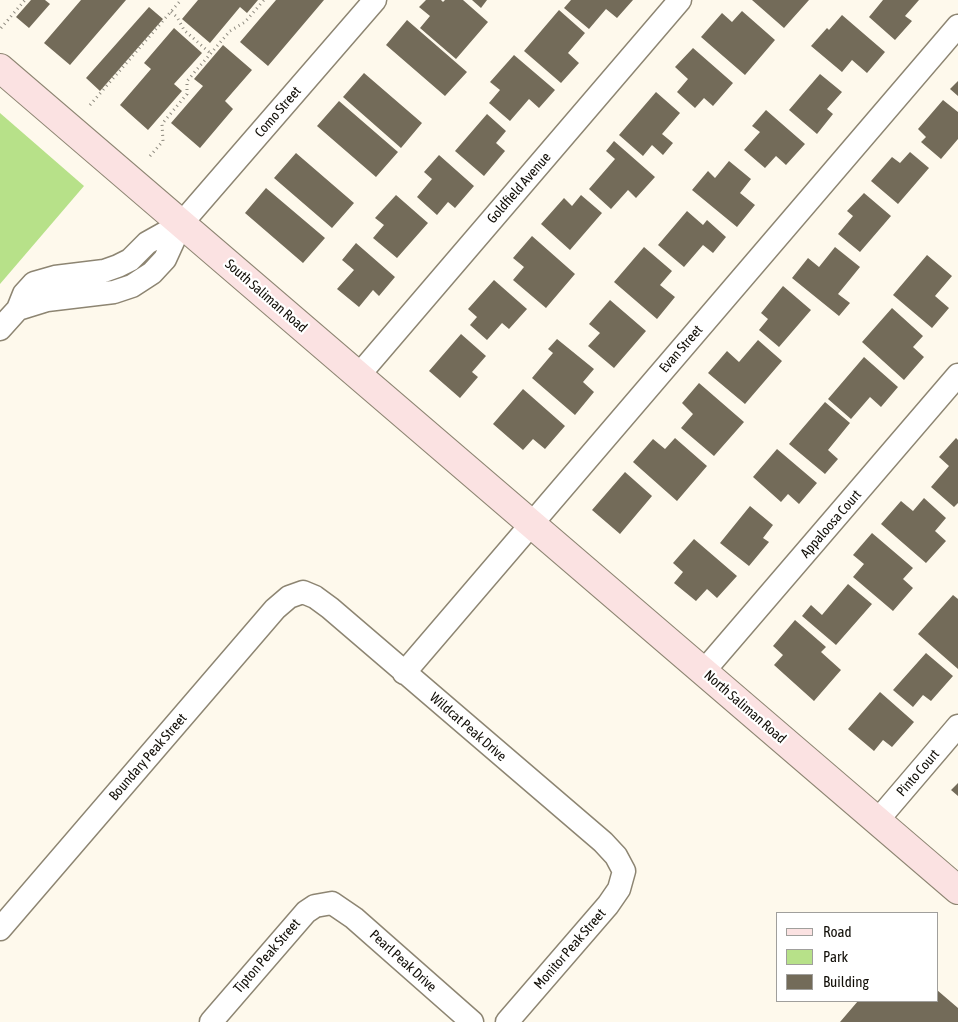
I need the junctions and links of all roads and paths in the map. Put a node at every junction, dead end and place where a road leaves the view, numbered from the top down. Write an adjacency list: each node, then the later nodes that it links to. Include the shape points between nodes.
1 (25, 0): 8 (path)
2 (180, 0): 6 (path)
3 (264, 0): 9 (path)
4 (375, 0): 13 (street, Como Street)
5 (680, 0): 16 (street, Goldfield Avenue)
6 (171, 12): 9 (path, via 184,30); 11 (path)
7 (958, 26): 17 (street, Evan Street)
8 (1, 28)
9 (210, 53): 12 (path, via 187,81 187,94 162,124 163,141)
10 (0, 68): 13 (main road, South Saliman Road)
11 (90, 105)
12 (150, 156)
13 (181, 224): 14 (street, Como Street, via 147,243 130,260 104,272 55,277 34,283); 16 (main road, South Saliman Road)
14 (0, 330)
15 (958, 375): 19 (street, Appaloosa Court)
16 (358, 376): 17 (main road, South Saliman Road)
17 (532, 524): 19 (main road, North Saliman Road); 20 (street, Evan Street)
18 (302, 592): 20 (street, Wildcat Peak Drive, via 330,608); 26 (street, Boundary Peak Street, via 289,597 275,610)
19 (703, 672): 22 (main road, North Saliman Road)
20 (404, 673): 23 (street, Wildcat Peak Drive, via 602,842 616,856)
21 (958, 726): 22 (street, Pinto Court)
22 (877, 821): 24 (main road, North Saliman Road)
23 (624, 871): 29 (street, Monitor Peak Street, via 619,889 608,905)
24 (958, 890)
25 (332, 903): 27 (street, Tipton Peak Street, via 314,906 306,912); 28 (street, Pearl Peak Drive, via 354,918)
26 (0, 929)
27 (211, 1022)
28 (472, 1022)
29 (507, 1022)

